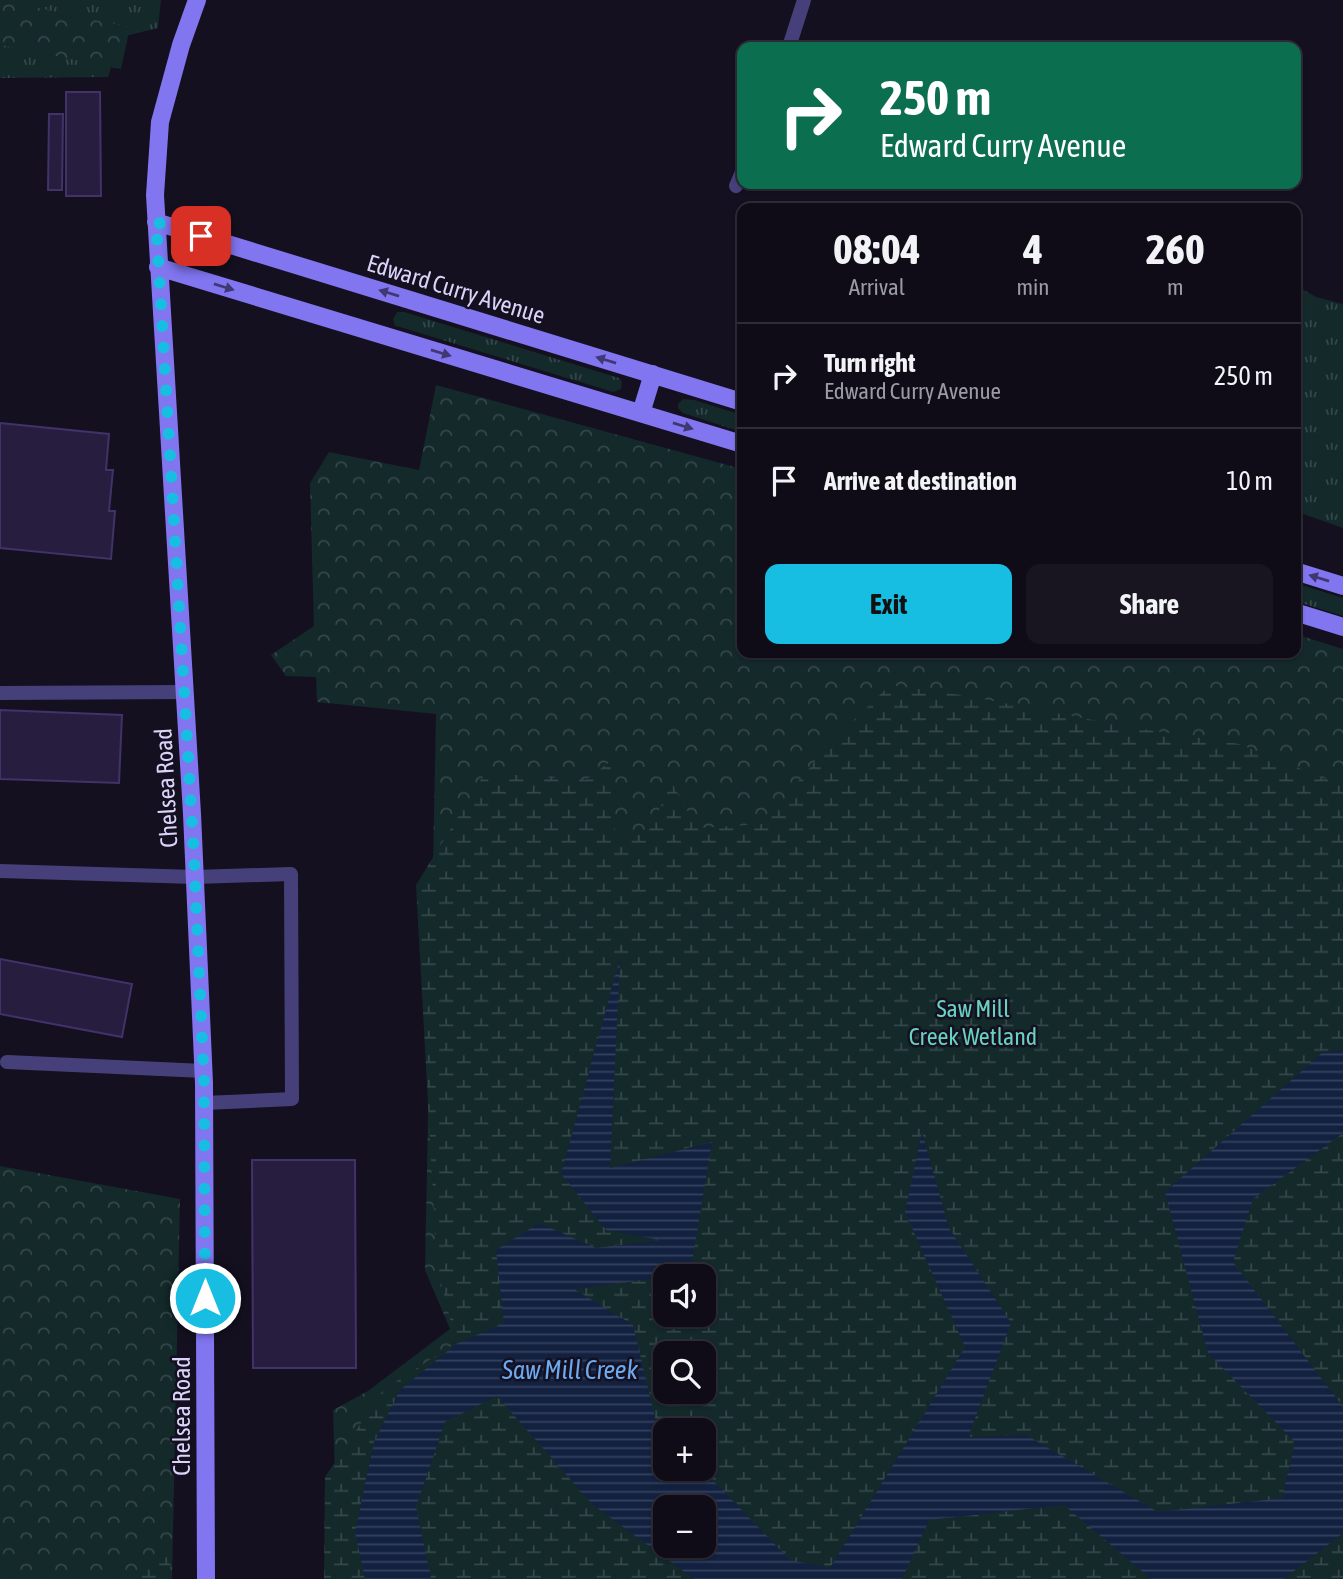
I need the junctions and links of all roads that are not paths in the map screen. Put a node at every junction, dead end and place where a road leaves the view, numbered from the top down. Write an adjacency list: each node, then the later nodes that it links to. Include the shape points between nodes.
1 (197, 0): 4 (street, Chelsea Road, via 160,122)
2 (804, 0): 3 (lane)
3 (791, 42)
4 (156, 222): 5 (street, Chelsea Road); 6 (street, Edward Curry Avenue, one-way to 4)
5 (159, 267): 8 (street, one-way to 8); 14 (street, Chelsea Road)
6 (653, 374): 7 (street, Edward Curry Avenue); 8 (street)
7 (737, 400)
8 (641, 413): 9 (street, one-way to 9)
9 (737, 442)
10 (1301, 573): 11 (street, one-way to 10)
11 (1343, 586)
12 (1301, 614): 13 (street)
13 (1343, 626)
14 (185, 692): 15 (lane); 17 (street, Chelsea Road)
15 (0, 693)
16 (0, 871): 17 (lane)
17 (195, 877): 19 (street, Chelsea Road); 20 (lane, via 291,874 292,1099)
18 (7, 1062): 19 (lane)
19 (204, 1071): 20 (street, Chelsea Road)
20 (204, 1103): 21 (street, Chelsea Road)
21 (206, 1579)

